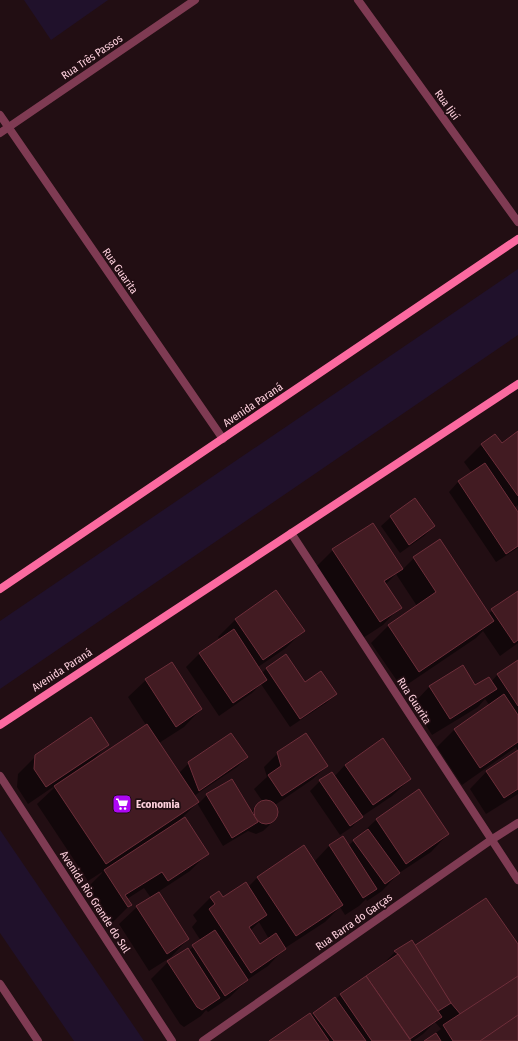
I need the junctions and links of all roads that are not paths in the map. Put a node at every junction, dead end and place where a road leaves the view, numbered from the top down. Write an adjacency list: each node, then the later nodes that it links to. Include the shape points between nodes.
1 (195, 0): 4 (street, Rua Três Passos)
2 (358, 0): 6 (street, Rua Ijuí)
3 (0, 115): 4 (street, Rua Guarita)
4 (8, 128): 5 (street, Rua Três Passos); 9 (street, Rua Guarita)
5 (0, 133)
6 (518, 222)
7 (518, 239): 9 (street, Avenida Paraná)
8 (518, 384): 10 (street, Avenida Paraná)
9 (223, 439): 11 (street, Avenida Paraná)
10 (291, 533): 12 (street, Avenida Paraná); 15 (street, Rua Guarita)
11 (0, 589)
12 (0, 725)
13 (0, 776): 19 (street, Avenida Rio Grande do Sul)
14 (518, 823): 15 (street, Rua Barra do Garças)
15 (491, 840): 16 (street, Rua Guarita); 20 (street, Rua Barra do Garças)
16 (518, 880)
17 (0, 984): 18 (street)
18 (38, 1041)
19 (172, 1041)
20 (203, 1041)

